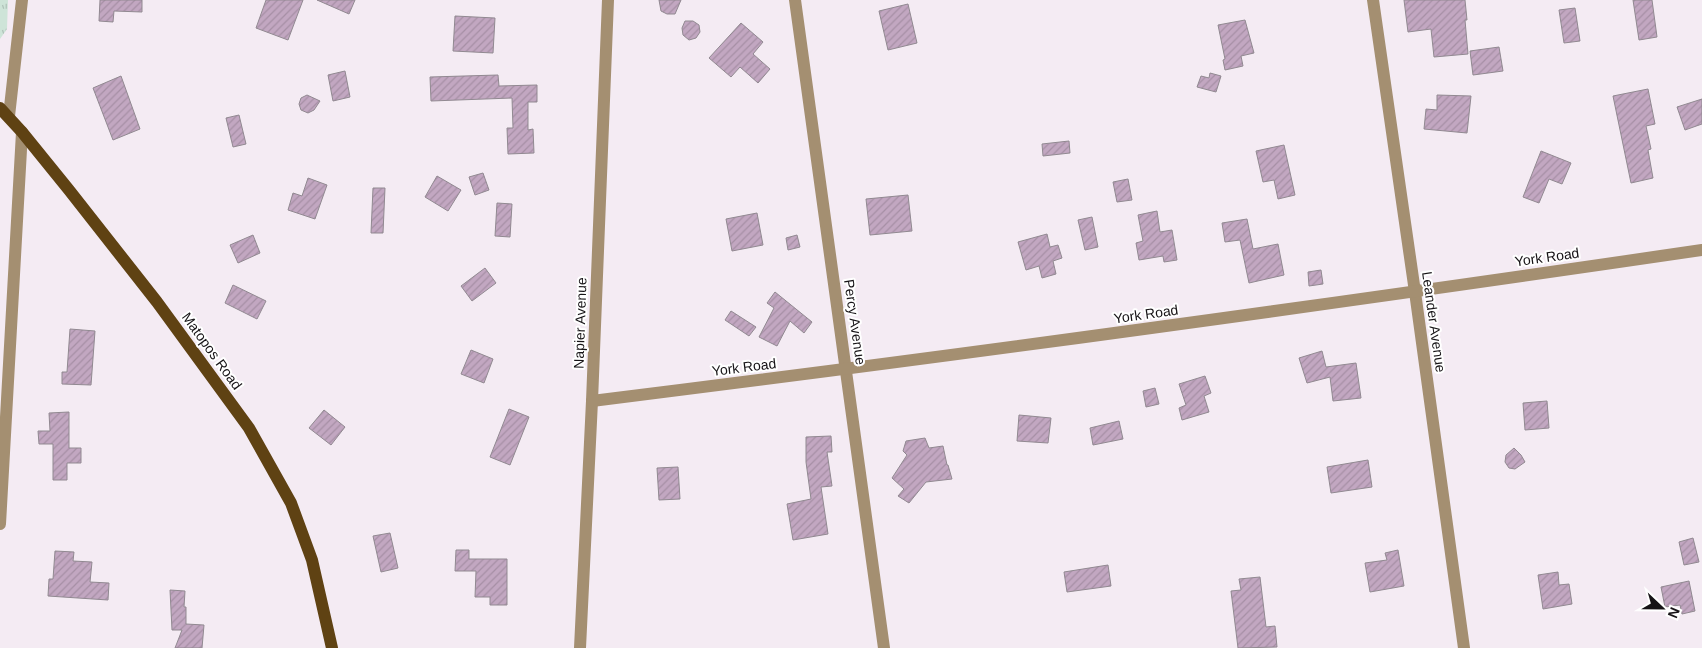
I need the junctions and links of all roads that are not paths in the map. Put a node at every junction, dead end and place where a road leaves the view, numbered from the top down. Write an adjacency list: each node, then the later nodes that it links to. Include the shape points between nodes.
1 (22, 0): 5 (street)
2 (608, 0): 10 (street, Napier Avenue)
3 (795, 0): 9 (street, Percy Avenue)
4 (1373, 0): 8 (street, Leander Avenue)
5 (4, 112): 6 (main road, Matopos Road)
6 (22, 132): 11 (street); 12 (main road, Matopos Road, via 151,294 249,428 291,503 312,560)
7 (1702, 250): 8 (street, York Road)
8 (1415, 292): 9 (street, York Road); 15 (street, Leander Avenue)
9 (847, 370): 10 (street, York Road); 14 (street, Percy Avenue)
10 (592, 402): 13 (street, Napier Avenue)
11 (0, 524)
12 (332, 648)
13 (580, 648)
14 (884, 648)
15 (1464, 648)

